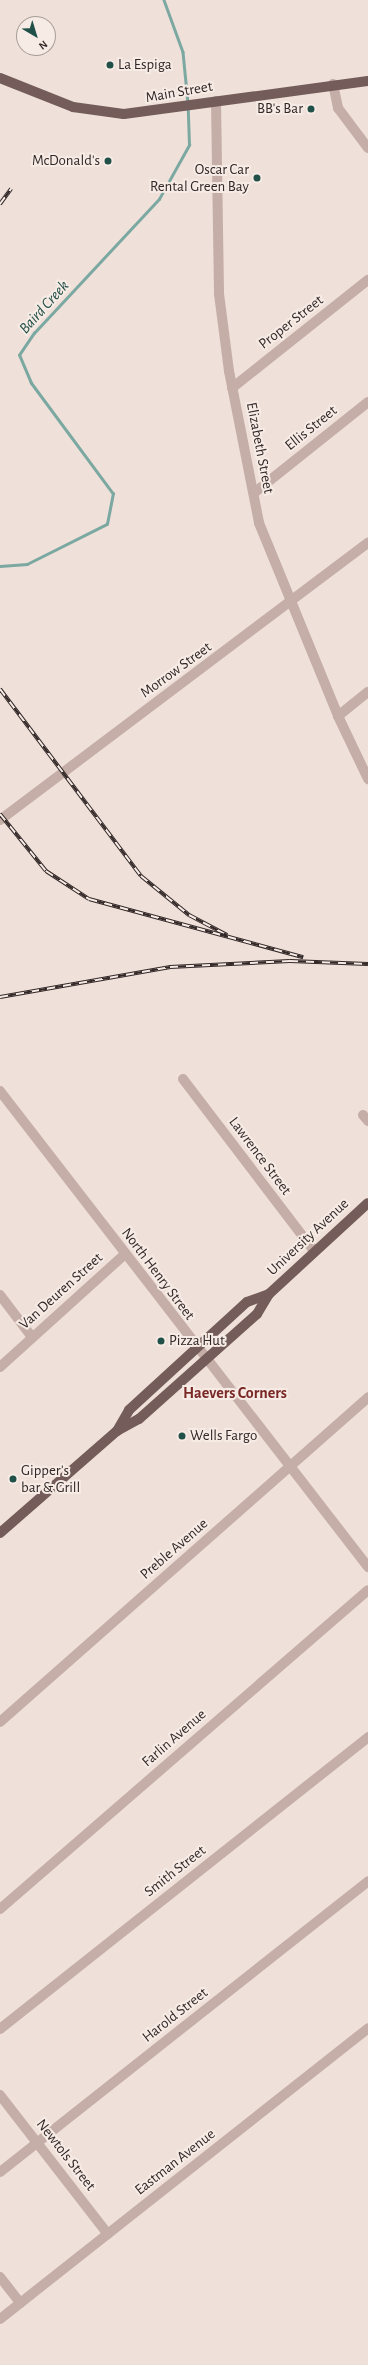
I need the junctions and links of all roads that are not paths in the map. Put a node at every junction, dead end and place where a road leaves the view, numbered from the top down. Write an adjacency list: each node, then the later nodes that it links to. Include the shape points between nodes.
1 (0, 78): 4 (main road, Main Street, via 51,99 94,111 137,114)
2 (368, 81): 3 (main road, Main Street)
3 (334, 84): 4 (main road, Main Street); 5 (street, via 338,108)
4 (216, 101): 7 (street, Elizabeth Street, via 218,283)
5 (368, 148)
6 (368, 280): 7 (street, Proper Street)
7 (232, 388): 9 (street, Elizabeth Street)
8 (368, 402): 9 (street, Ellis Street)
9 (254, 493): 11 (street, Elizabeth Street, via 259,523)
10 (368, 544): 11 (street, Morrow Street)
11 (292, 604): 13 (street, Elizabeth Street); 15 (street, Morrow Street)
12 (368, 692): 13 (street)
13 (338, 716): 14 (street, Elizabeth Street)
14 (368, 779)
15 (0, 820)
16 (183, 1079): 19 (street, Lawrence Street)
17 (0, 1091): 20 (street, North Henry Street)
18 (368, 1203): 19 (main road, University Avenue)
19 (314, 1250): 21 (main road, University Avenue)
20 (125, 1254): 23 (street, Van Deuren Street); 24 (street, North Henry Street)
21 (269, 1294): 24 (main road, University Avenue, via 247,1302); 25 (main road, University Avenue, via 257,1314)
22 (0, 1295): 23 (street)
23 (32, 1337): 26 (street, Van Deuren Street)
24 (196, 1349): 25 (street, North Henry Street); 28 (main road, University Avenue, via 129,1410)
25 (205, 1360): 28 (main road, University Avenue, via 138,1419); 29 (street, North Henry Street)
26 (0, 1366)
27 (368, 1397): 29 (street, Preble Avenue)
28 (117, 1431): 30 (main road, University Avenue)
29 (289, 1467): 31 (street, North Henry Street); 33 (street, Preble Avenue)
30 (0, 1533)
31 (368, 1567)
32 (368, 1590): 36 (street, Farlin Avenue)
33 (0, 1722)
34 (368, 1737): 38 (street, Smith Street)
35 (368, 1881): 40 (street, Harold Street)
36 (0, 1909)
37 (368, 2028): 42 (street, Eastman Avenue)
38 (0, 2029)
39 (0, 2095): 40 (street, Newtols Street)
40 (37, 2143): 41 (street, Harold Street); 42 (street, Newtols Street)
41 (0, 2172)
42 (108, 2234): 44 (street, Eastman Avenue)
43 (0, 2277): 44 (street)
44 (20, 2303): 45 (street, Eastman Avenue)
45 (0, 2319)

